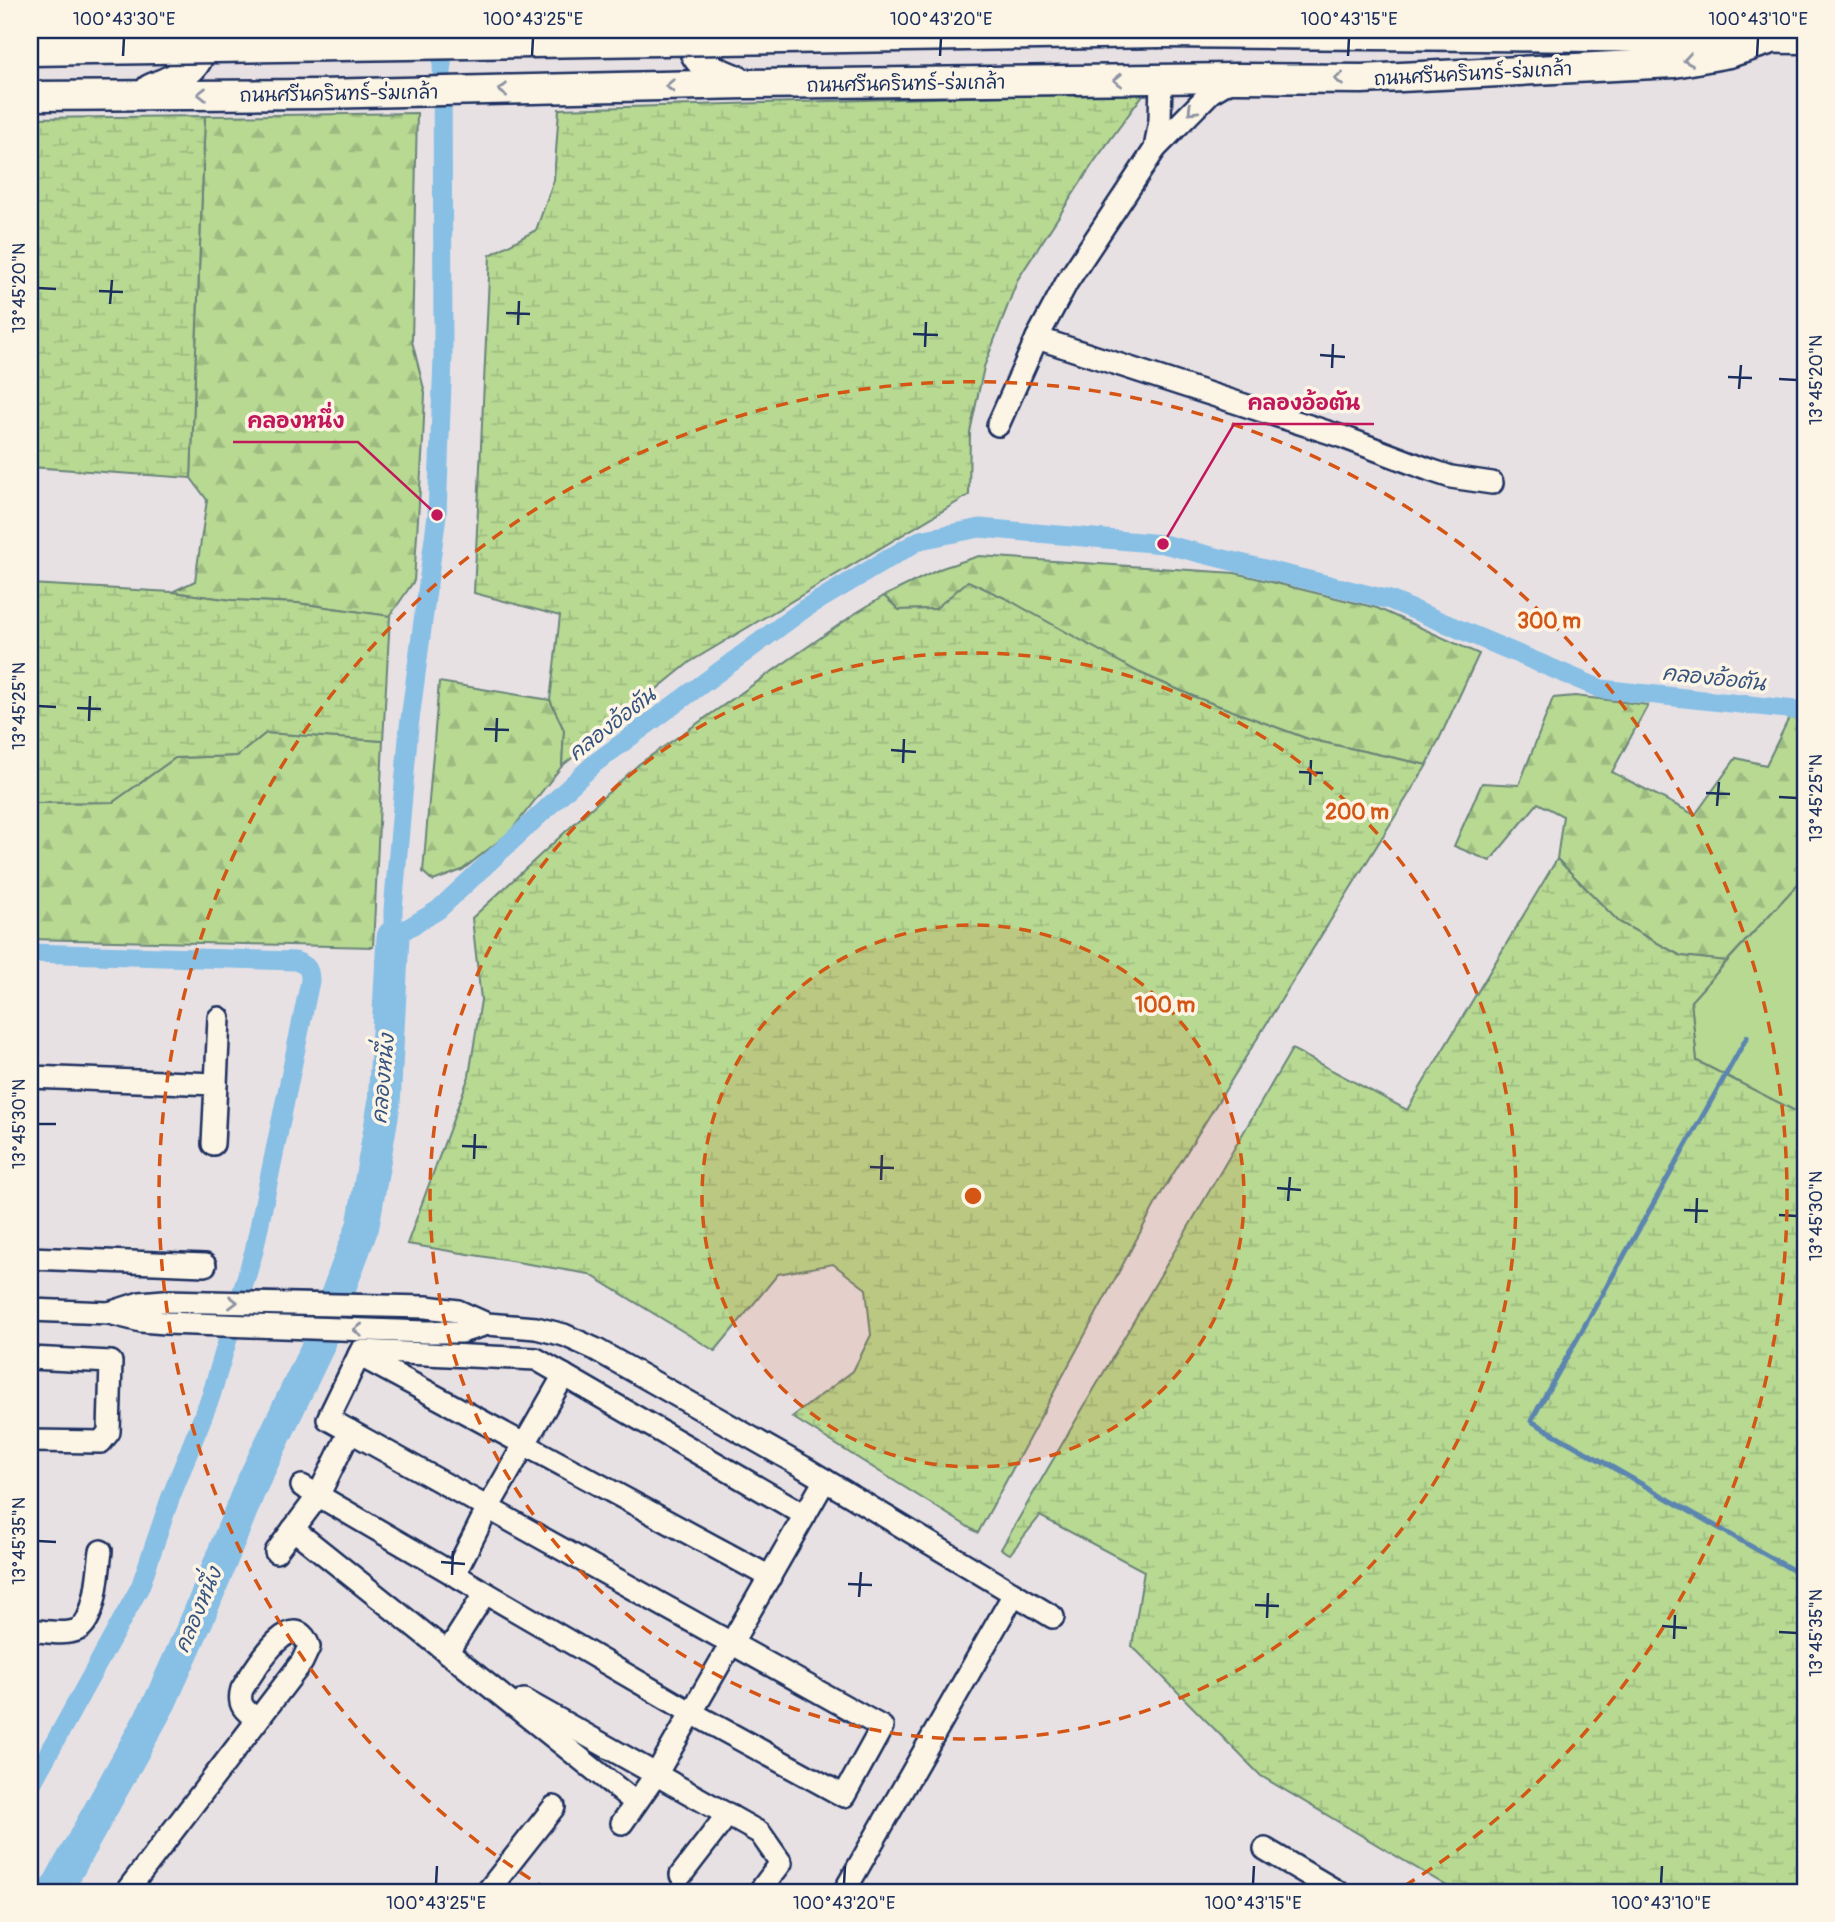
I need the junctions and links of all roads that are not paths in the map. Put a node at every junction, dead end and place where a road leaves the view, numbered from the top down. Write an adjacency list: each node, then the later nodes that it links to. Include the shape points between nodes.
1 (202, 30): 9 (main road, via 197,64)
2 (689, 30): 8 (main road, via 694,55 704,66)
3 (1159, 31): 4 (main road, ถนนศรีนครินทร์-ร่มเกล้า); 5 (main road, ถนนศรีนครินทร์-ร่มเกล้า, bridge)
4 (1792, 37): 6 (main road, ถนนศรีนครินทร์-ร่มเกล้า, one-way to 6, via 1674,63 1362,79)
5 (30, 49)
6 (1235, 78): 7 (main road, ถนนศรีนครินทร์-ร่มเกล้า); 11 (street, one-way to 11, via 1211,92)
7 (1161, 80): 8 (main road, ถนนศรีนครินทร์-ร่มเกล้า, one-way to 8); 11 (street)
8 (746, 84): 9 (main road, ถนนศรีนครินทร์-ร่มเกล้า, one-way to 9)
9 (138, 94): 10 (main road, ถนนศรีนครินทร์-ร่มเกล้า)
10 (30, 96)
11 (1154, 149): 12 (street, via 1067,282)
12 (1037, 338): 13 (street); 14 (street, via 1343,436 1441,474)
13 (998, 425)
14 (1492, 483)
15 (219, 1018): 17 (street)
16 (30, 1077): 17 (street)
17 (216, 1084): 18 (street)
18 (213, 1144)
19 (30, 1258): 20 (street)
20 (205, 1265)
21 (30, 1310): 22 (street)
22 (109, 1313): 23 (street, one-way to 22, via 461,1332 426,1332 166,1324); 23 (street, one-way to 23, via 164,1301 426,1307 458,1311)
23 (487, 1324): 30 (street, via 536,1328 595,1349)
24 (359, 1355): 26 (street, via 361,1351 536,1359); 27 (street, via 328,1419); 29 (street)
25 (30, 1358): 28 (street, via 110,1362 111,1393 109,1432 101,1442)
26 (564, 1375): 29 (street); 33 (street)
27 (350, 1431): 31 (street); 32 (street)
28 (30, 1441)
29 (525, 1443): 32 (street); 38 (street)
30 (825, 1480): 33 (street); 40 (street)
31 (310, 1491): 34 (street); 37 (street)
32 (488, 1508): 37 (street); 43 (street)
33 (805, 1515): 38 (street)
34 (293, 1529): 36 (street); 44 (street)
35 (101, 1551): 42 (street, via 94,1599 85,1622 69,1632)
36 (276, 1552)
37 (454, 1575): 39 (street)
38 (770, 1577): 43 (street)
39 (485, 1592): 44 (street); 46 (street)
40 (1014, 1594): 41 (street); 58 (street)
41 (1053, 1617)
42 (30, 1630)
43 (731, 1644): 46 (street); 46 (street, via 882,1727 844,1796)
44 (447, 1653): 45 (street)
45 (473, 1672): 48 (street); 49 (street)
46 (692, 1713): 48 (street)
47 (257, 1719): 55 (street)
48 (657, 1773): 49 (street); 51 (street)
49 (636, 1803): 52 (street)
50 (554, 1807): 56 (street)
51 (728, 1814): 54 (street); 57 (street, via 760,1833 781,1863)
52 (622, 1823)
53 (1265, 1849): 59 (street)
54 (681, 1875)
55 (125, 1892)
56 (487, 1892)
57 (759, 1892)
58 (844, 1892)
59 (1338, 1892)

